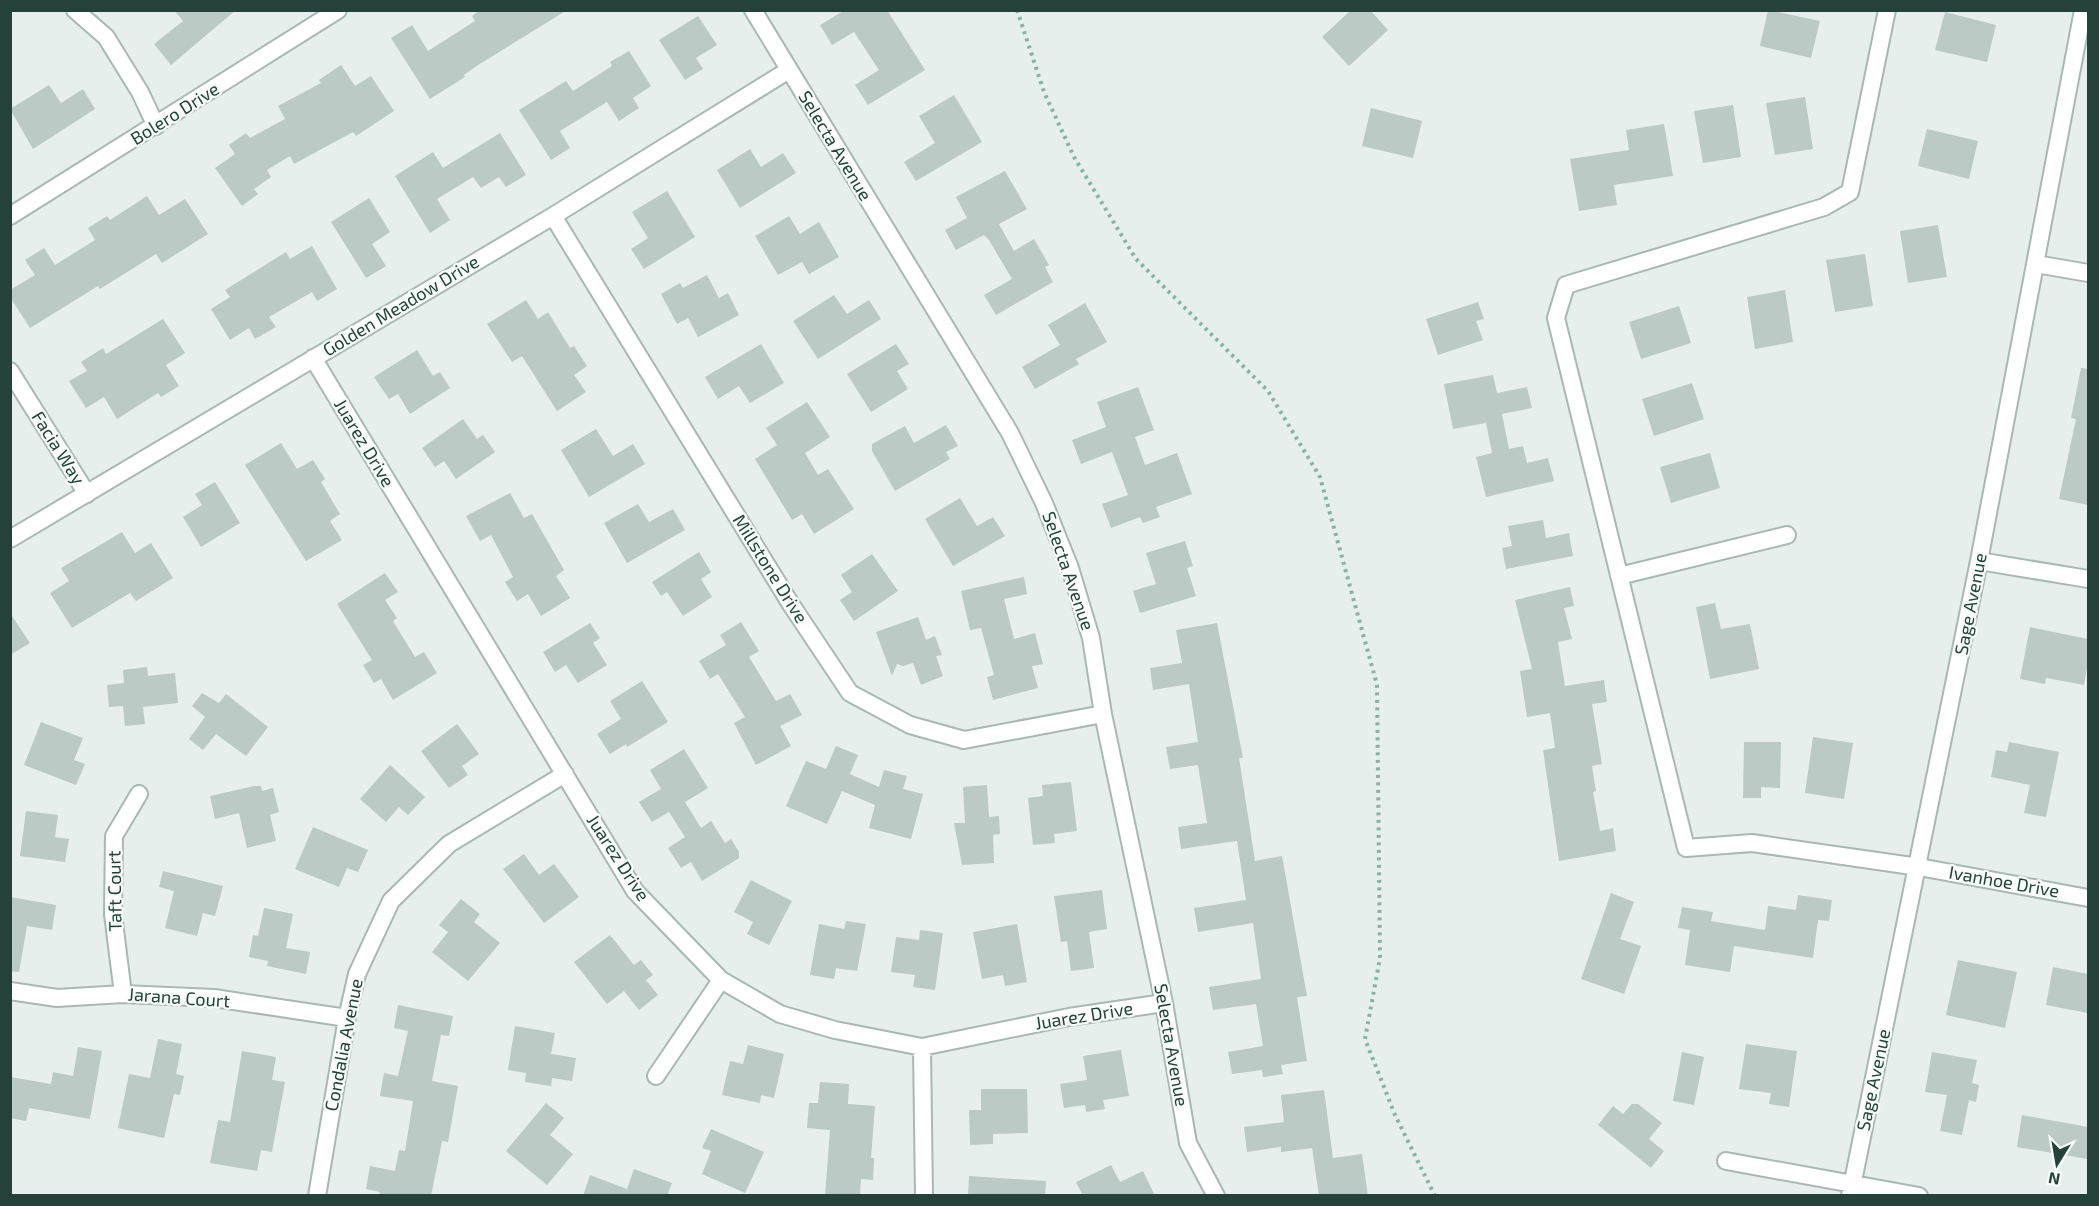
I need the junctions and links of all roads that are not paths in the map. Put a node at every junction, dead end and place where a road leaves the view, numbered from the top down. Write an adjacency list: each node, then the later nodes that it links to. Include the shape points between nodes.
1 (75, 10): 7 (street, via 106,37)
2 (338, 10): 7 (street, Bolero Drive)
3 (753, 10): 6 (street, Selecta Avenue)
4 (1887, 10): 18 (street, via 1850,192 1824,207 1566,285 1556,318)
5 (2083, 10): 10 (street, Sage Avenue)
6 (789, 70): 9 (street, Golden Meadow Drive); 20 (street, Selecta Avenue, via 1010,433 1044,502 1070,568 1091,638)
7 (156, 126): 8 (street, Bolero Drive)
8 (10, 216)
9 (553, 216): 12 (street, Golden Meadow Drive); 20 (street, Millstone Drive, via 790,603 850,693 910,726 964,740)
10 (2036, 264): 11 (street); 17 (street, Sage Avenue)
11 (2088, 273)
12 (313, 358): 14 (street, Golden Meadow Drive); 21 (street, Juarez Drive)
13 (10, 371): 14 (street, Facia Way)
14 (87, 494): 16 (street, Golden Meadow Drive)
15 (1787, 535): 18 (street)
16 (10, 539)
17 (1979, 561): 19 (street); 23 (street, Sage Avenue)
18 (1619, 576): 23 (street, Ivanhoe Drive, via 1686,848 1752,843)
19 (2088, 579)
20 (1103, 714): 28 (street, Selecta Avenue)
21 (565, 774): 25 (street, Juarez Drive, via 635,891); 29 (street, Condalia Avenue, via 449,844 390,901 357,974)
22 (139, 794): 27 (street, Taft Court, via 114,836 113,914)
23 (1919, 867): 24 (street, Ivanhoe Drive); 33 (street, Sage Avenue)
24 (2088, 898)
25 (721, 980): 30 (street, Juarez Drive, via 780,1014 835,1030); 31 (street)
26 (10, 991): 27 (street, Jarana Court, via 57,998)
27 (123, 994): 29 (street, Jarana Court, via 214,998)
28 (1164, 1003): 30 (street, Juarez Drive, via 1069,1017); 36 (street, Selecta Avenue, via 1188,1143)
29 (347, 1018): 34 (street, Condalia Avenue)
30 (922, 1047): 35 (street)
31 (656, 1076)
32 (1726, 1161): 33 (street)
33 (1852, 1189): 37 (street)
34 (317, 1196)
35 (924, 1196)
36 (1216, 1196)
37 (1919, 1196)

